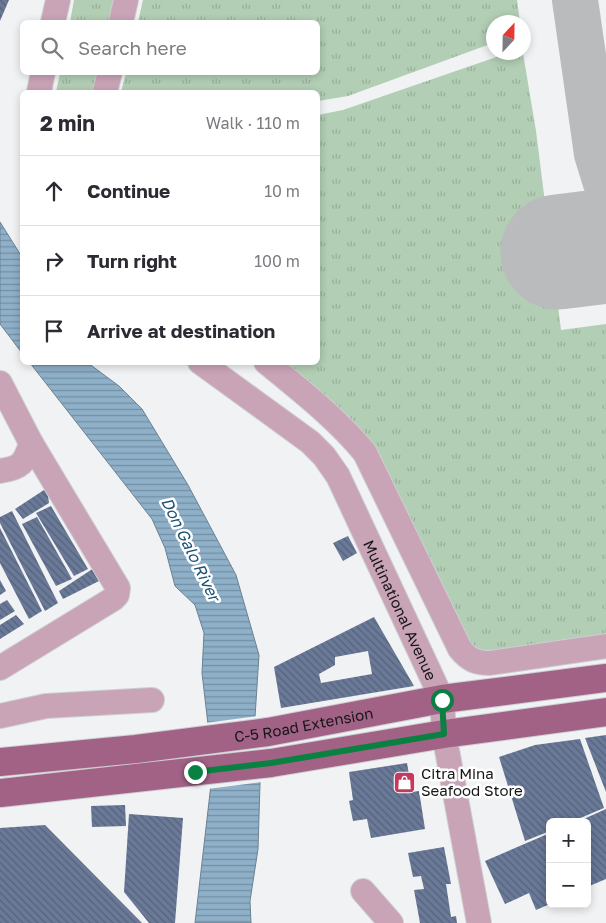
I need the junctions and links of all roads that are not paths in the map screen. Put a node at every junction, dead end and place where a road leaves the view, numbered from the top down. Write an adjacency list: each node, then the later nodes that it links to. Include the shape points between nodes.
1 (58, 0): 3 (street)
2 (126, 0): 4 (street)
3 (53, 20)
4 (121, 20)
5 (42, 75): 7 (street)
6 (109, 75): 8 (street)
7 (39, 90)
8 (106, 90)
9 (204, 365): 18 (street, Multinational Avenue, via 310,442 324,456 338,476)
10 (270, 365): 14 (street, via 322,408 365,453 466,656 479,663 490,663)
11 (0, 384): 12 (street)
12 (31, 443): 13 (street, via 26,458 16,468); 15 (street, via 118,588 117,595)
13 (0, 471)
14 (606, 646)
15 (0, 668)
16 (606, 678): 18 (main road, C-5 Road Extension)
17 (152, 700): 20 (street, via 46,706)
18 (442, 700): 21 (street, Multinational Avenue); 22 (main road, C-5 Road Extension, via 268,732)
19 (606, 712): 21 (main road, C-5 Road Extension)
20 (0, 716)
21 (444, 734): 23 (main road, C-5 Road Extension, via 271,763); 26 (street, Multinational Avenue)
22 (0, 762)
23 (0, 793)
24 (363, 891): 25 (street)
25 (391, 923)
26 (478, 923)

